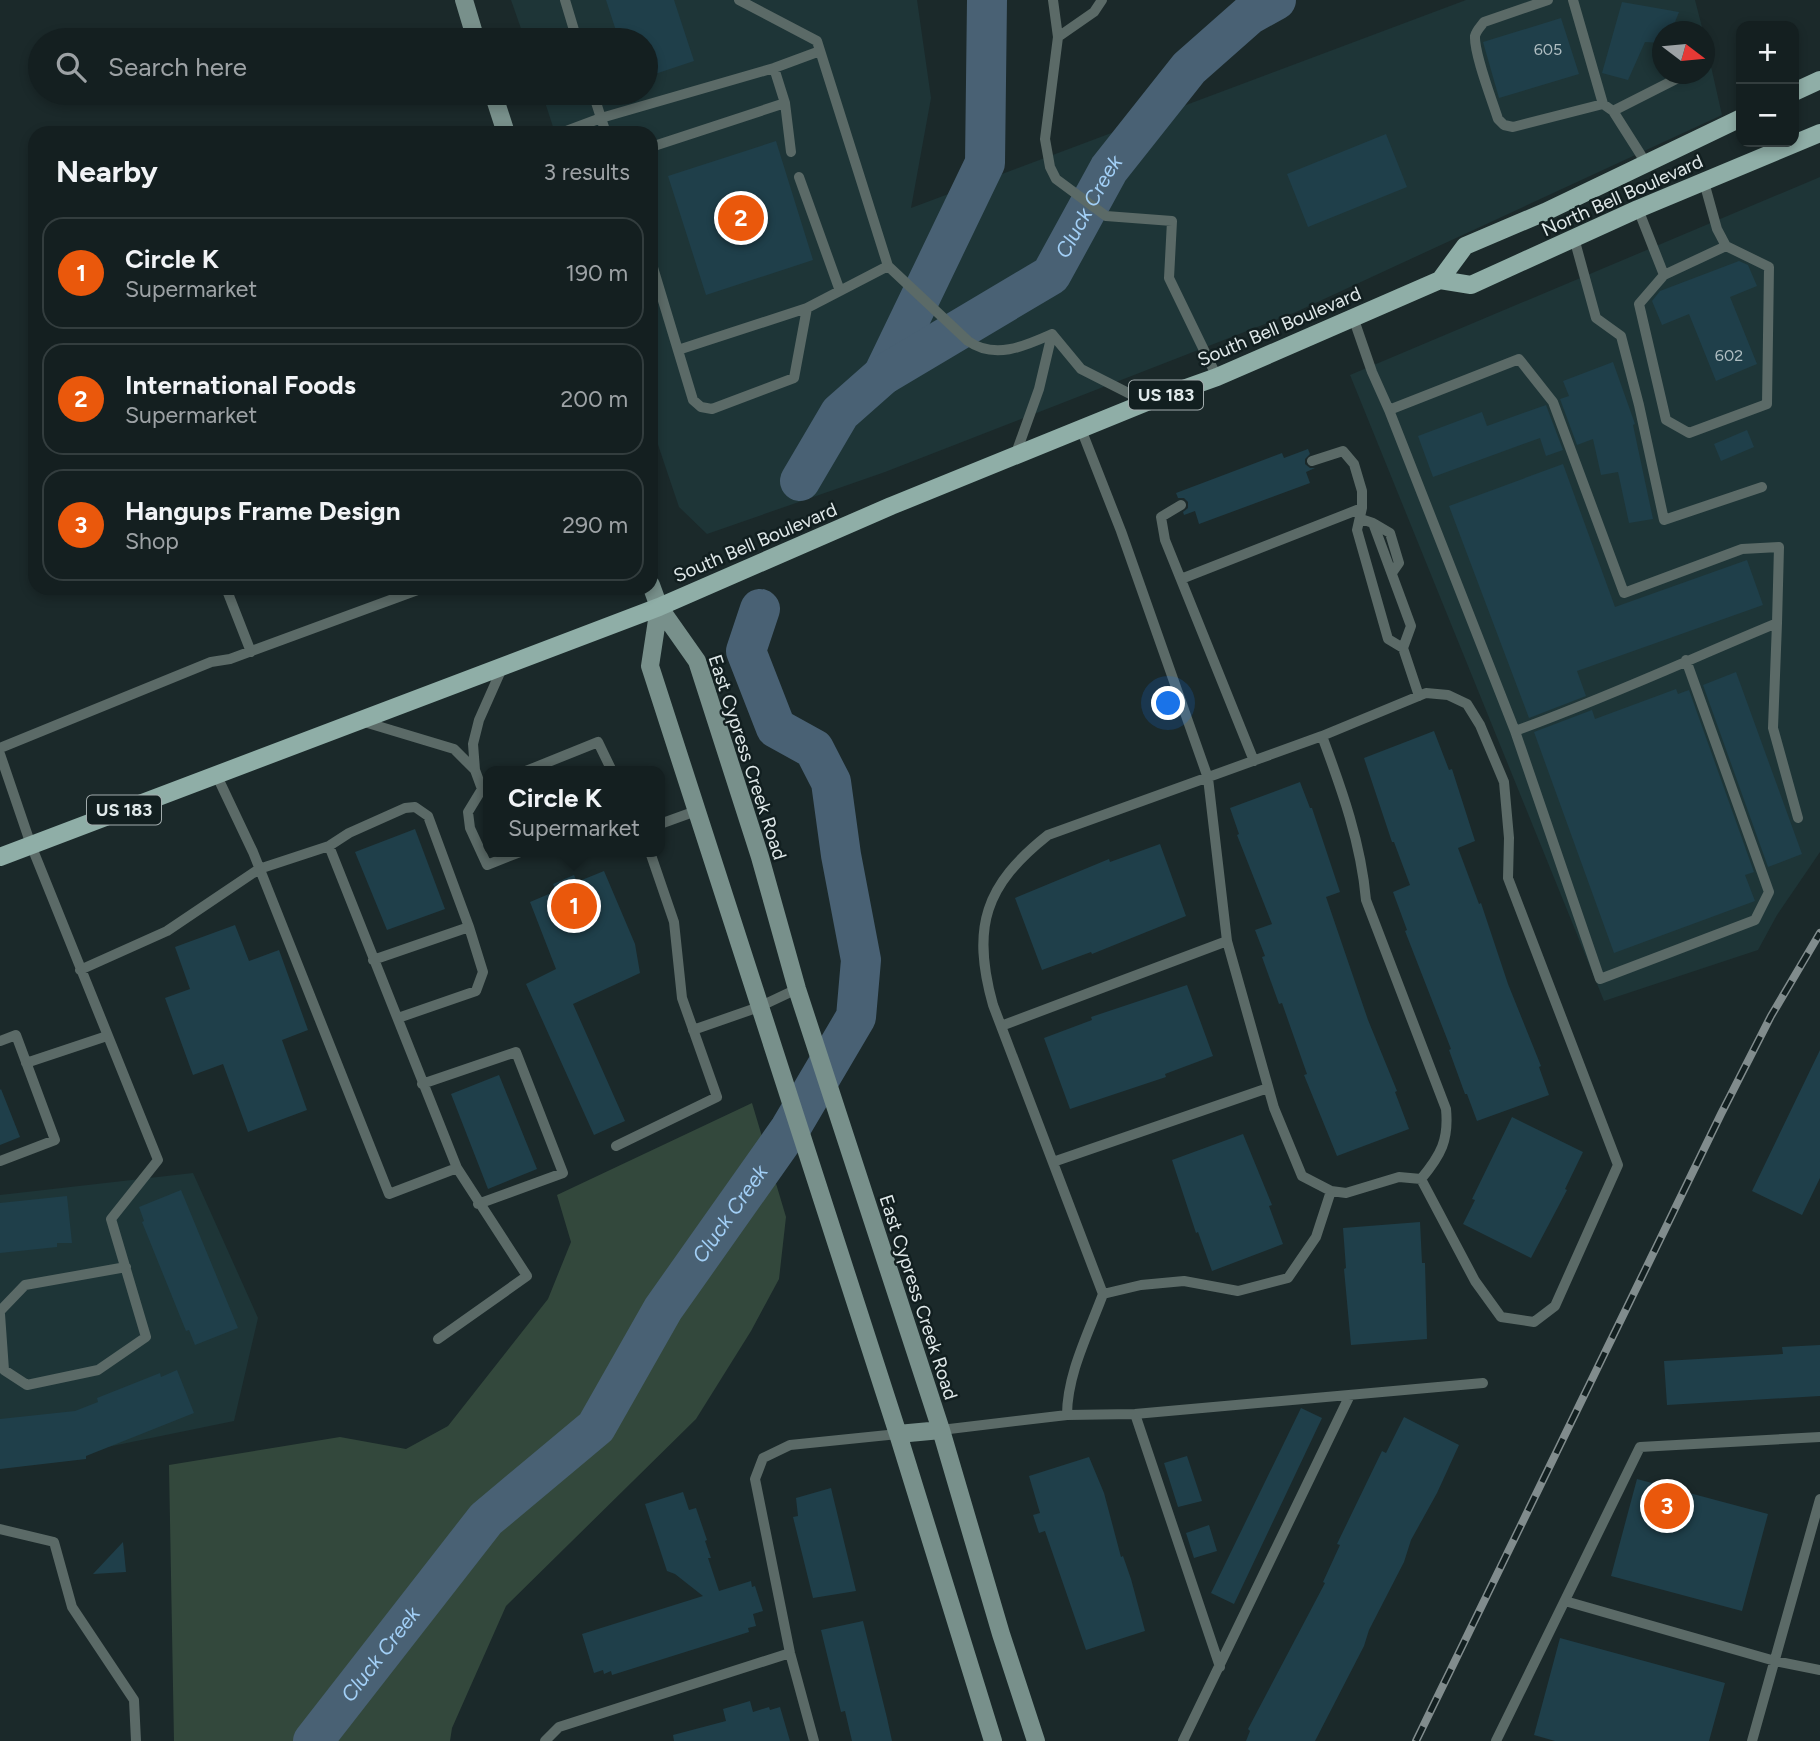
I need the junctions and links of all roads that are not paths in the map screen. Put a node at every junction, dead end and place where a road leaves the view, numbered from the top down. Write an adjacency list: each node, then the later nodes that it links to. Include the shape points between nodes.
1 (464, 0): 8 (main road)
2 (565, 0): 9 (lane)
3 (739, 0): 11 (lane, via 817,41)
4 (1053, 0): 10 (lane)
5 (1102, 0): 10 (lane, via 1094,12)
6 (1548, 0): 18 (lane, via 1484,22 1478,29 1475,37 1498,118 1513,127)
7 (1573, 0): 18 (lane)
8 (472, 28)
9 (573, 28)
10 (1058, 37): 46 (lane, via 1045,139 1056,178 1106,216 1172,221 1169,278)
11 (820, 51): 12 (lane); 37 (lane)
12 (774, 68): 16 (lane); 17 (lane)
13 (1820, 79): 15 (main road)
14 (1666, 84): 22 (lane)
15 (1799, 90)
16 (658, 102)
17 (785, 103): 29 (lane); 30 (lane)
18 (1603, 104): 22 (lane)
19 (497, 105): 25 (main road)
20 (597, 105): 23 (lane)
21 (646, 105): 23 (lane)
22 (1613, 111): 31 (lane)
23 (601, 118): 26 (lane); 27 (lane)
24 (1736, 120): 31 (main road)
25 (504, 126)
26 (580, 126)
27 (604, 126)
28 (1820, 134): 33 (main road, North Bell Boulevard / US 183)
29 (658, 145)
30 (790, 152)
31 (1646, 163): 39 (main road, via 1465,246)
32 (799, 177): 41 (lane)
33 (1704, 182): 34 (main road, North Bell Boulevard / US 183); 36 (lane)
34 (1638, 209): 35 (main road, North Bell Boulevard / US 183); 38 (lane)
35 (1574, 239): 39 (main road, North Bell Boulevard / US 183, via 1471,285); 52 (lane, via 1596,318 1621,336 1664,520)
36 (1726, 246): 38 (lane); 38 (lane, via 1769,267 1767,404 1689,433 1665,420 1639,304)
37 (888, 266): 41 (lane); 44 (lane, via 978,348 1001,351)
38 (1664, 275)
39 (1440, 280): 43 (main road, South Bell Boulevard / US 183)
40 (658, 284): 45 (lane)
41 (840, 291): 42 (lane)
42 (807, 308): 45 (lane); 45 (lane, via 794,378 712,409 693,400)
43 (1353, 317): 46 (main road, South Bell Boulevard / US 183); 48 (lane)
44 (1052, 334): 47 (lane, via 1081,369); 50 (lane, via 1039,389)
45 (678, 350)
46 (1217, 377): 47 (main road, South Bell Boulevard / US 183)
47 (1147, 402): 49 (main road, South Bell Boulevard / US 183)
48 (1389, 410): 60 (lane, via 1520,359 1553,402 1624,593 1742,549 1779,547); 67 (lane)
49 (1080, 429): 50 (main road, South Bell Boulevard / US 183); 76 (lane)
50 (1015, 456): 59 (main road, South Bell Boulevard / US 183)
51 (1312, 461): 54 (lane, via 1343,451 1354,464 1362,491)
52 (1762, 487)
53 (1181, 505): 55 (lane, via 1161,517)
54 (1362, 513): 55 (lane); 61 (lane, via 1373,523 1411,626); 61 (lane, via 1357,530 1388,639)
55 (1181, 579): 71 (lane)
56 (229, 595): 62 (lane)
57 (404, 595): 62 (lane)
58 (655, 595): 59 (main road)
59 (659, 607): 64 (main road, US 183); 79 (main road, via 650,666); 94 (main road, East Cypress Creek Road, via 697,661)
60 (1777, 623): 63 (lane); 80 (lane, via 1773,728)
61 (1403, 648): 65 (lane)
62 (251, 652): 69 (lane, via 211,662)
63 (1686, 660): 67 (lane); 67 (lane, via 1769,892 1755,920 1600,979)
64 (503, 665): 66 (main road, US 183); 74 (lane, via 472,744)
65 (1419, 696): 68 (lane); 108 (lane, via 1448,695 1467,704 1480,725 1504,782 1508,878 1619,1165 1555,1306 1534,1322 1501,1317 1475,1281)
66 (361, 721): 74 (lane, via 453,750); 75 (main road, US 183)
67 (1516, 731)
68 (1322, 736): 71 (lane); 108 (lane, via 1357,838 1366,900 1446,1109 1444,1145)
69 (0, 748)
70 (0, 754): 82 (lane)
71 (1254, 761): 76 (lane)
72 (539, 766): 73 (lane, via 598,743)
73 (610, 766)
74 (475, 770): 77 (lane)
75 (216, 774): 82 (main road, US 183); 89 (lane)
76 (1208, 778): 91 (lane); 97 (lane, via 1048,835 1024,853 985,915 983,961)
77 (483, 784)
78 (483, 791): 84 (lane, via 468,812)
79 (696, 811): 81 (lane); 95 (main road)
80 (1798, 818)
81 (665, 822)
82 (31, 845): 85 (main road, US 183); 93 (lane)
83 (329, 846): 89 (lane); 90 (lane, via 405,808 423,811); 92 (lane)
84 (483, 856)
85 (0, 857)
86 (483, 857): 87 (lane, via 487,865)
87 (507, 857)
88 (652, 857): 98 (lane, via 674,922 681,998)
89 (259, 869): 93 (lane, via 167,931); 107 (lane, via 389,1194)
90 (469, 928): 92 (lane); 96 (lane, via 483,971 476,991)
91 (1227, 941): 97 (lane); 103 (lane)
92 (373, 960): 96 (lane)
93 (80, 970): 99 (lane)
94 (797, 989): 95 (lane); 119 (main road, East Cypress Creek Road)
95 (759, 1007): 98 (lane); 120 (main road)
96 (398, 1018): 102 (lane)
97 (1001, 1026): 106 (lane)
98 (693, 1030): 104 (lane, via 717,1097)
99 (107, 1036): 101 (lane); 111 (lane, via 158,1160 111,1219)
100 (0, 1041): 101 (lane, via 16,1035)
101 (26, 1063): 105 (lane, via 55,1140)
102 (422, 1084): 107 (lane); 110 (lane, via 516,1052 563,1173)
103 (1268, 1088): 106 (lane); 109 (lane, via 1301,1176)
104 (617, 1146)
105 (0, 1161)
106 (1053, 1162): 112 (lane)
107 (457, 1168): 110 (lane)
108 (1421, 1179): 109 (lane, via 1399,1177 1346,1193)
109 (1331, 1191): 112 (lane, via 1316,1237 1288,1278 1238,1291 1184,1281)
110 (478, 1204): 114 (lane, via 527,1276)
111 (126, 1266): 113 (lane, via 25,1284); 113 (lane, via 146,1337 98,1370 27,1385 4,1370)
112 (1103, 1294): 118 (lane, via 1078,1360)
113 (0, 1312)
114 (438, 1339)
115 (1483, 1383): 116 (lane)
116 (1350, 1395): 117 (lane); 127 (lane)
117 (1135, 1414): 118 (lane); 127 (lane)
118 (1067, 1415): 119 (lane)
119 (941, 1430): 120 (main road); 133 (main road, East Cypress Creek Road)
120 (898, 1434): 125 (lane, via 790,1445 763,1458 755,1479); 132 (main road)
121 (1820, 1437): 124 (lane, via 1640,1447)
122 (1820, 1499): 126 (lane)
123 (0, 1529): 129 (lane, via 54,1542 72,1607 134,1700)
124 (1565, 1601): 126 (lane); 135 (lane)
125 (790, 1653): 130 (lane, via 559,1727); 131 (lane)
126 (1775, 1661): 128 (lane); 136 (lane)
127 (1220, 1667): 134 (lane)
128 (1820, 1670)
129 (136, 1741)
130 (545, 1741)
131 (814, 1741)
132 (993, 1741)
133 (1036, 1741)
134 (1184, 1741)
135 (1496, 1741)
136 (1752, 1741)

